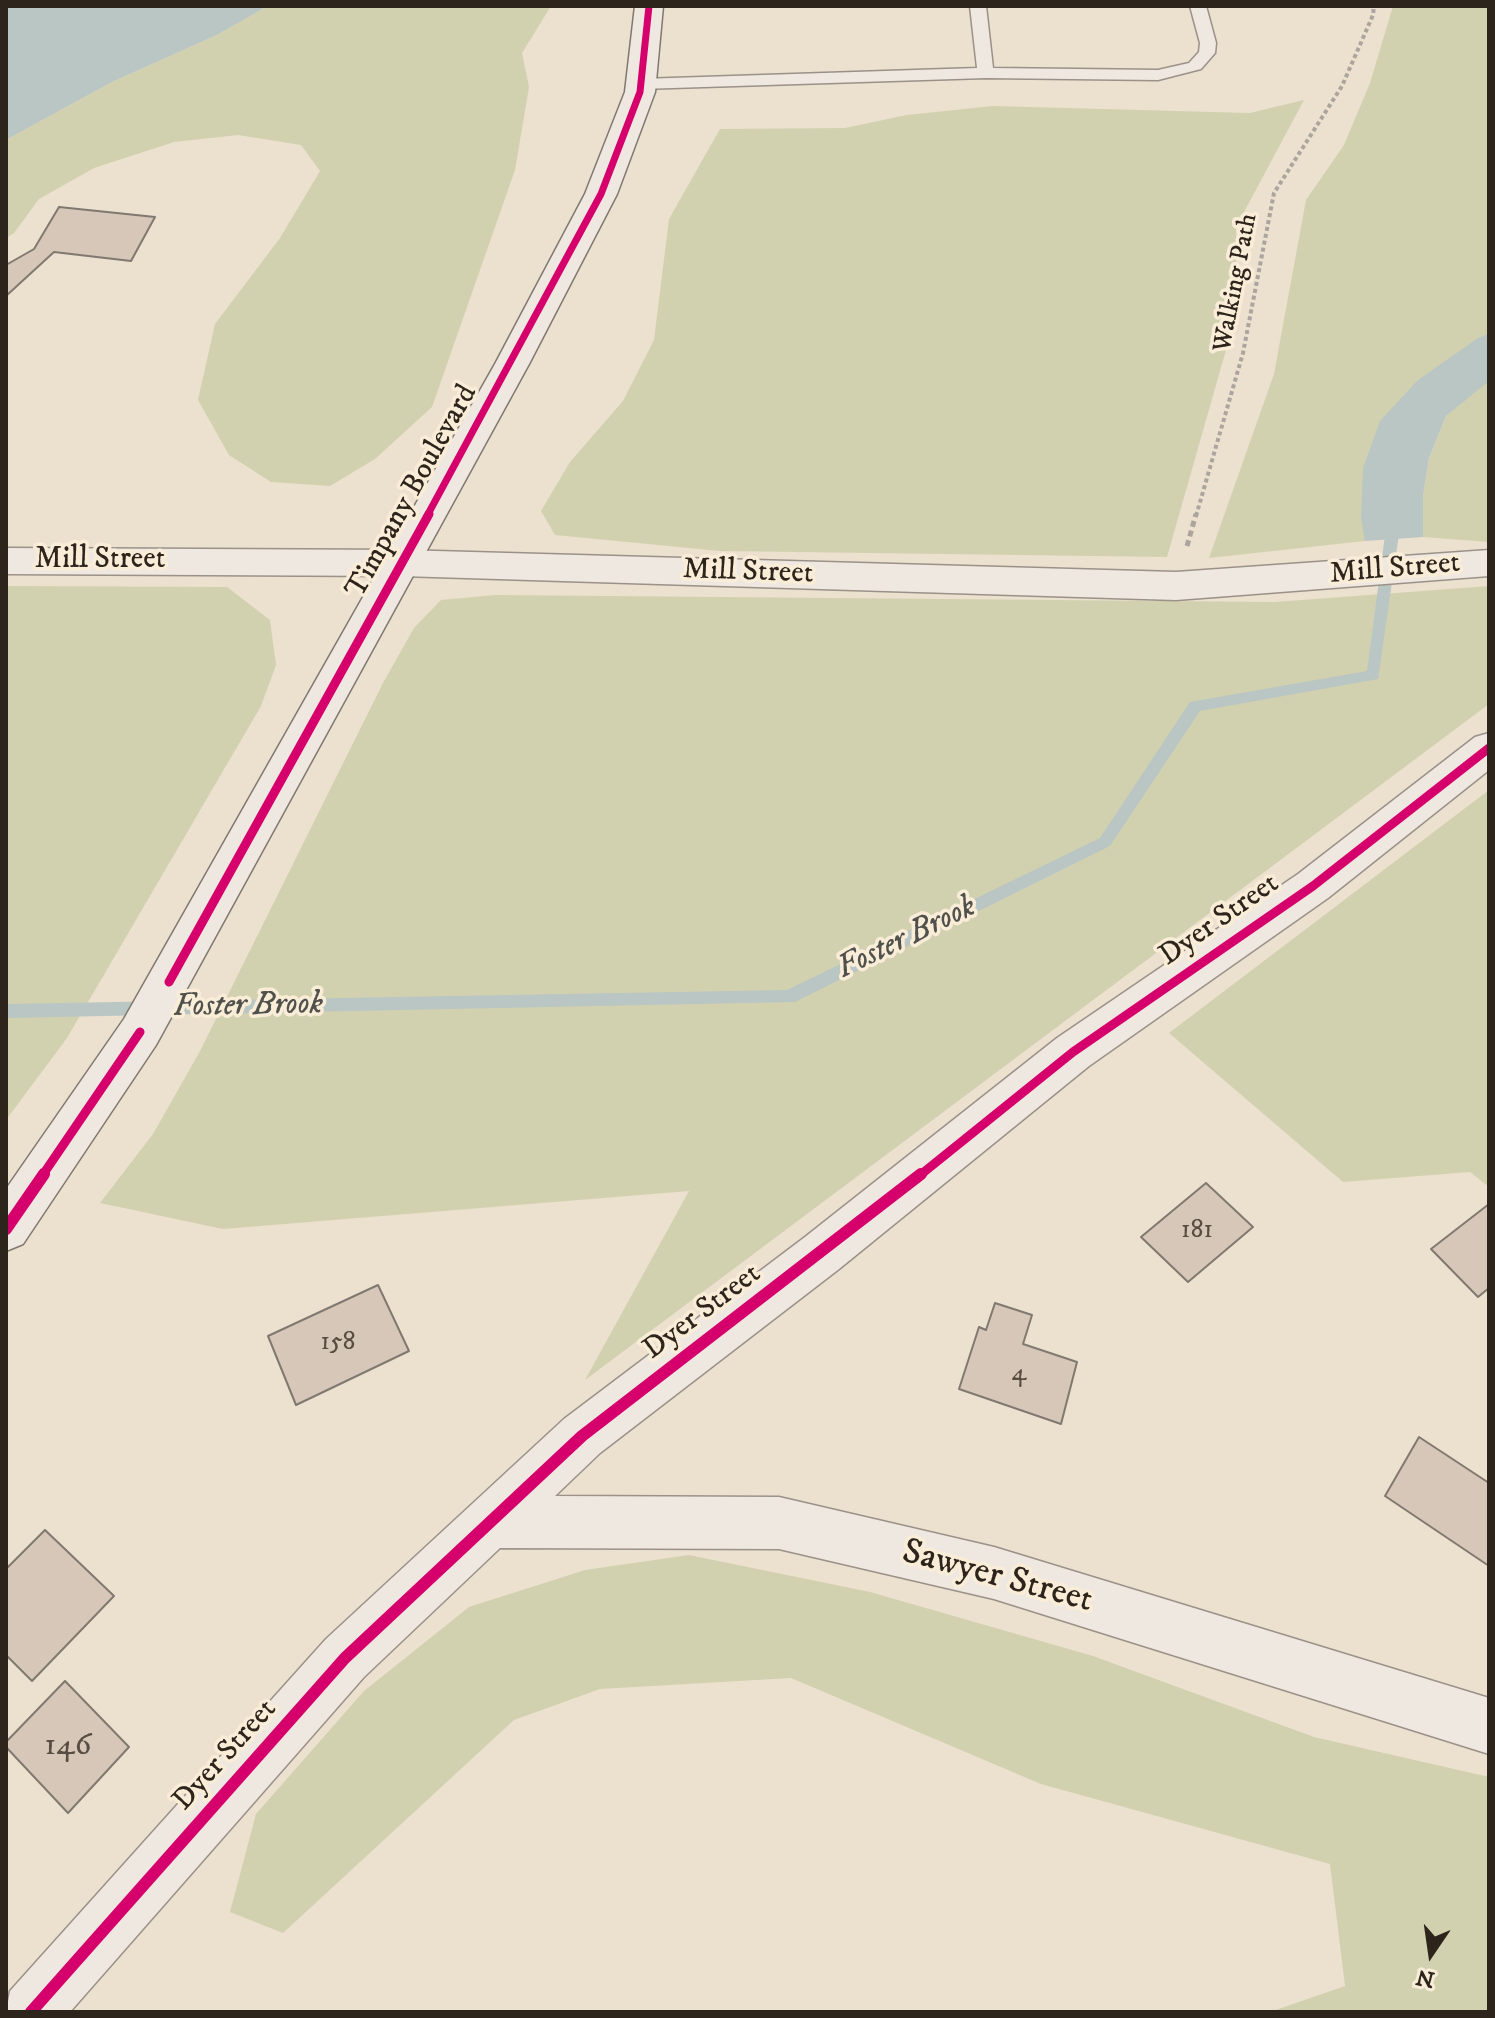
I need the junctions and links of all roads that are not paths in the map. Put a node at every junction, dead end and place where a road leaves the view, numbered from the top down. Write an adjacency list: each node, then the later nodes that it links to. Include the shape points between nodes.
1 (649, 6): 5 (street, Timpany Boulevard)
2 (978, 6): 4 (lane)
3 (1198, 6): 4 (lane, via 1207,53 1203,61 1182,71 1128,76)
4 (986, 73): 5 (lane)
5 (641, 84): 7 (street, Timpany Boulevard, via 601,194)
6 (6, 561): 7 (street, Mill Street)
7 (401, 563): 8 (street, Mill Street, via 1176,586); 10 (street, Timpany Boulevard, via 140,1032)
8 (1489, 563)
9 (1489, 748): 11 (street, Dyer Street, via 1313,886 1073,1052 582,1436)
10 (6, 1229)
11 (490, 1522): 12 (street, Sawyer Street, via 779,1523 994,1573); 13 (street, Dyer Street, via 345,1658)
12 (1489, 1726)
13 (31, 2012)

